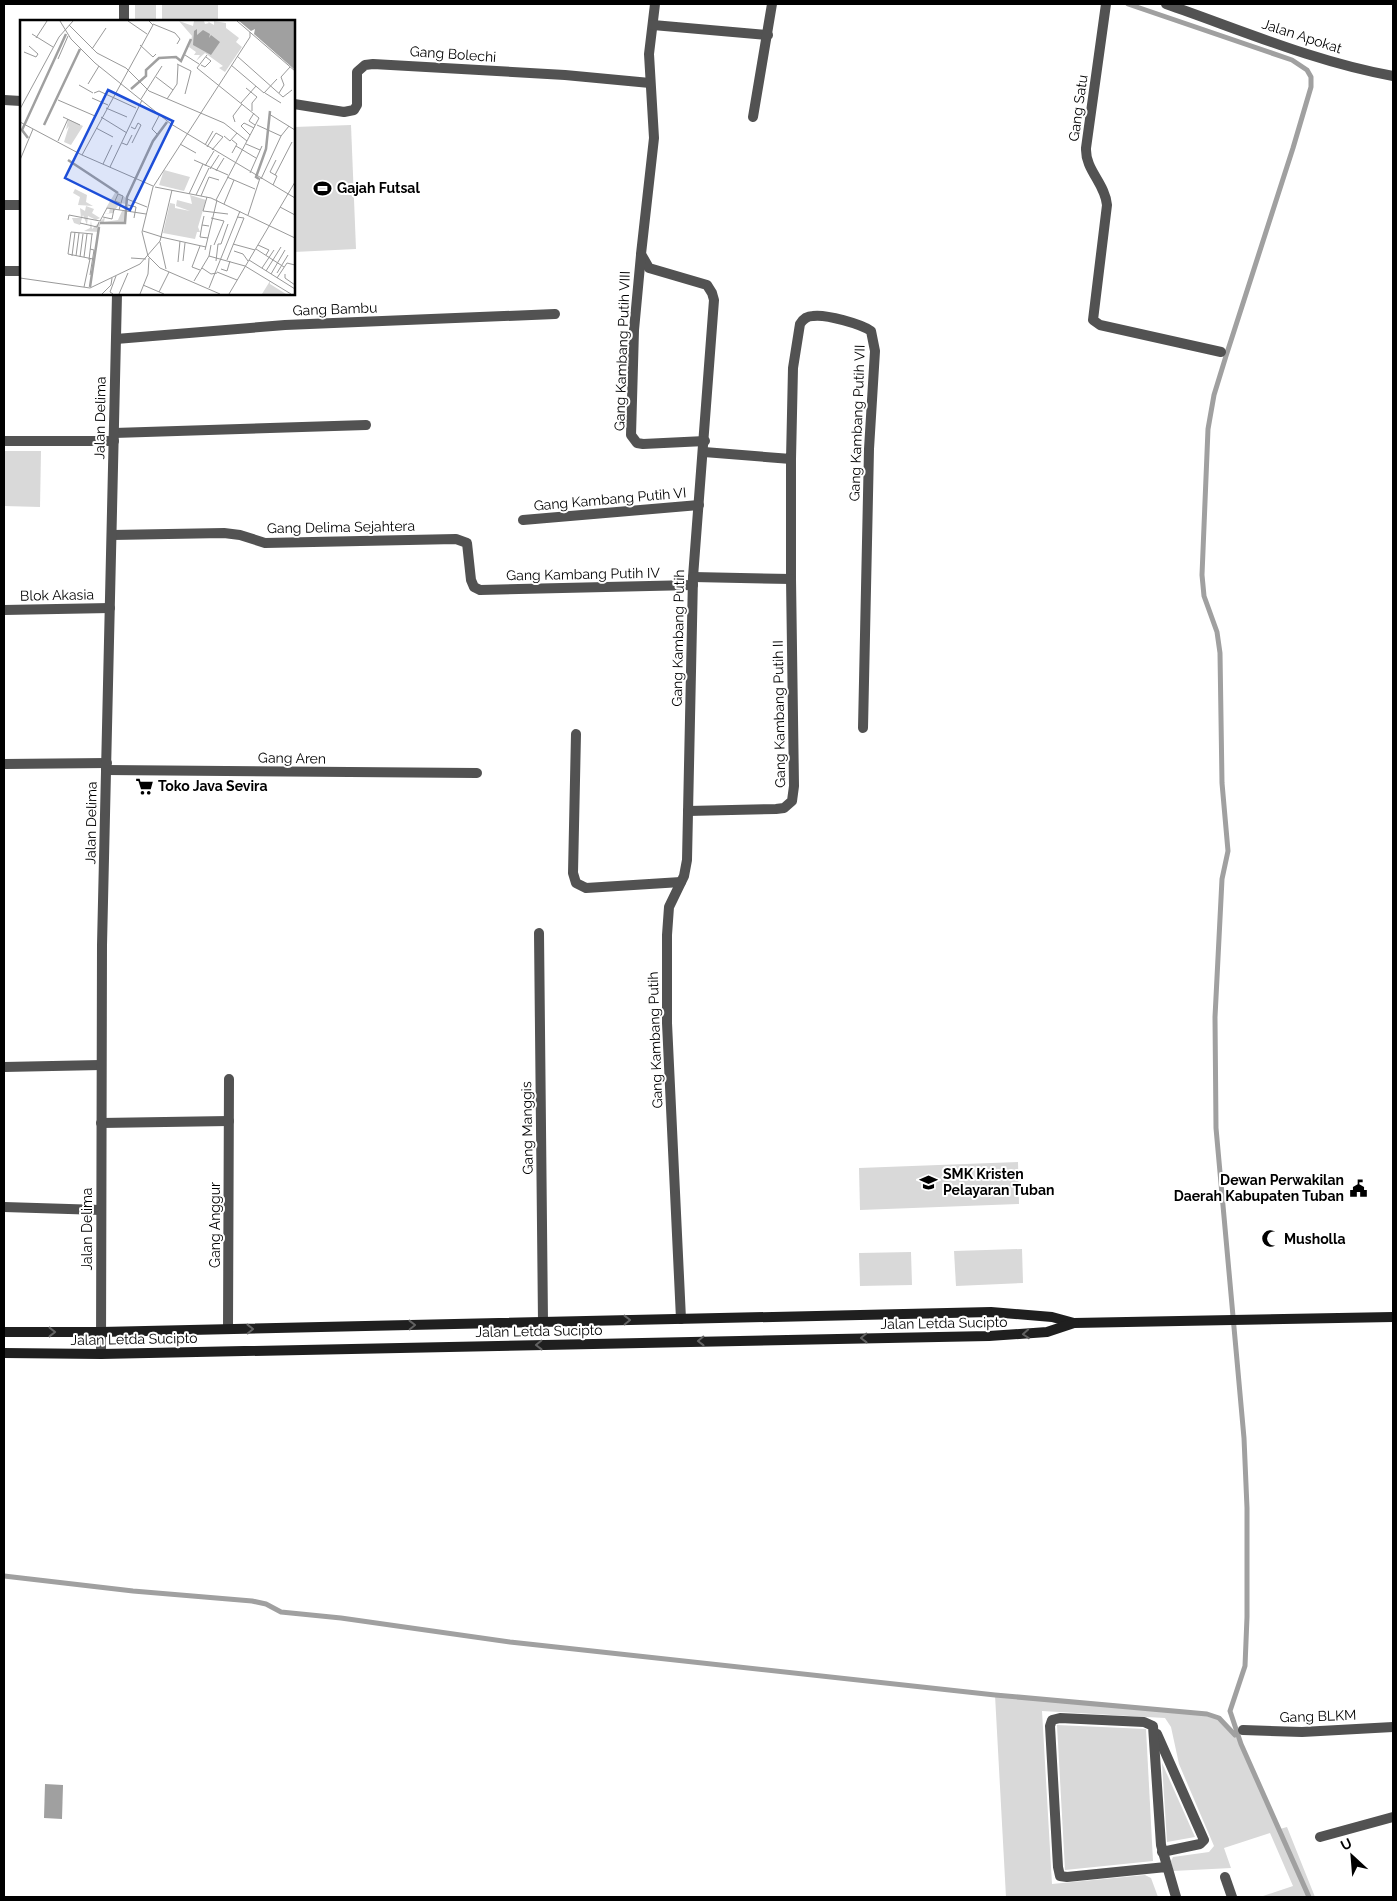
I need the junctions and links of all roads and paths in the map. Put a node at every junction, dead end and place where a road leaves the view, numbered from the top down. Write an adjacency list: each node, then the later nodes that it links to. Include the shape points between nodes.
1 (124, 4): 6 (street)
2 (655, 4): 7 (street)
3 (772, 4): 8 (street)
4 (1166, 4): 9 (street, Jalan Apokat, via 1304,52)
5 (1106, 6): 23 (street, Gang Satu, via 1086,156 1107,199 1092,316 1095,324)
6 (124, 20)
7 (653, 25): 8 (street); 10 (street)
8 (768, 35): 14 (street)
9 (1393, 76)
10 (650, 83): 13 (street, Gang Bolechi, via 373,64 365,65 356,72 357,105 354,110 344,112); 17 (street, via 654,138)
11 (4, 100): 12 (street)
12 (20, 101)
13 (295, 104)
14 (753, 118)
15 (4, 205): 16 (street)
16 (20, 205)
17 (641, 251): 27 (street, Gang Kambang Putih, via 642,260 649,268 703,283 712,293); 27 (street, Gang Kambang Putih VIII, via 634,330 631,435 637,443 643,444)
18 (20, 270): 19 (street)
19 (4, 271)
20 (117, 295): 22 (street, Jalan Delima)
21 (555, 314): 22 (street, Gang Bambu, via 285,325)
22 (116, 339): 25 (street, Jalan Delima)
23 (1221, 352)
24 (366, 425): 25 (street)
25 (114, 437): 26 (street); 32 (street, Jalan Delima)
26 (4, 441)
27 (705, 441): 28 (street, Gang Kambang Putih)
28 (704, 452): 29 (street); 30 (street, Gang Kambang Putih)
29 (791, 459): 33 (street); 38 (street, Gang Kambang Putih VII, via 793,375 800,324 815,315 867,328 874,336 875,351 869,428)
30 (699, 505): 31 (street, Gang Kambang Putih VI); 34 (street, Gang Kambang Putih)
31 (523, 520)
32 (112, 535): 35 (street, Gang Delima Sejahtera, via 224,533 265,543 460,539 469,547); 36 (street, Jalan Delima)
33 (791, 579): 34 (street, Gang Kambang Putih IV); 43 (street, Gang Kambang Putih II, via 792,801 784,808 776,809)
34 (693, 581): 35 (street, Gang Kambang Putih IV, via 486,590); 43 (street, Gang Kambang Putih)
35 (474, 587)
36 (110, 608): 37 (street, Blok Akasia); 41 (street, Jalan Delima)
37 (4, 610)
38 (863, 728)
39 (576, 734): 44 (street, via 573,873 576,882 586,888)
40 (4, 764): 41 (street, Gang Aren)
41 (107, 766): 42 (street, Gang Aren); 46 (street, Jalan Delima)
42 (477, 773)
43 (688, 811): 44 (street, Gang Kambang Putih, via 687,860)
44 (681, 882): 54 (street, Gang Kambang Putih, via 668,916 666,996)
45 (539, 933): 55 (street, Gang Manggis)
46 (101, 1065): 47 (street); 50 (street, Jalan Delima)
47 (4, 1066)
48 (229, 1078): 49 (street, Gang Anggur)
49 (229, 1121): 50 (street); 57 (street, Gang Anggur)
50 (101, 1123): 52 (street, Jalan Delima)
51 (4, 1207): 52 (street)
52 (101, 1210): 59 (street, Jalan Delima)
53 (1393, 1316): 56 (main road, Jalan Letda Sucipto)
54 (681, 1319): 55 (main road, Jalan Letda Sucipto, one-way to 54); 56 (main road, Jalan Letda Sucipto, via 991,1312 1042,1315)
55 (543, 1322): 57 (main road, Jalan Letda Sucipto, one-way to 55)
56 (1074, 1323): 61 (main road, Jalan Letda Sucipto, one-way to 61, via 1030,1334 989,1336)
57 (228, 1329): 59 (main road, Jalan Letda Sucipto)
58 (4, 1332): 59 (main road, Jalan Letda Sucipto, one-way to 59)
59 (101, 1332): 61 (street, Jalan Delima)
60 (4, 1354): 61 (main road, Jalan Letda Sucipto)
61 (101, 1354)
62 (1393, 1727): 64 (street, Gang BLKM, via 1302,1732)
63 (1154, 1729): 67 (street); 67 (street, via 1204,1840 1200,1844); 68 (street, via 1144,1722 1052,1720 1058,1867 1060,1876 1067,1878)
64 (1243, 1730)
65 (1393, 1816): 66 (street)
66 (1320, 1837)
67 (1162, 1852): 68 (street)
68 (1166, 1867): 70 (street)
69 (1225, 1877): 71 (street)
70 (1176, 1897)
71 (1232, 1897)

